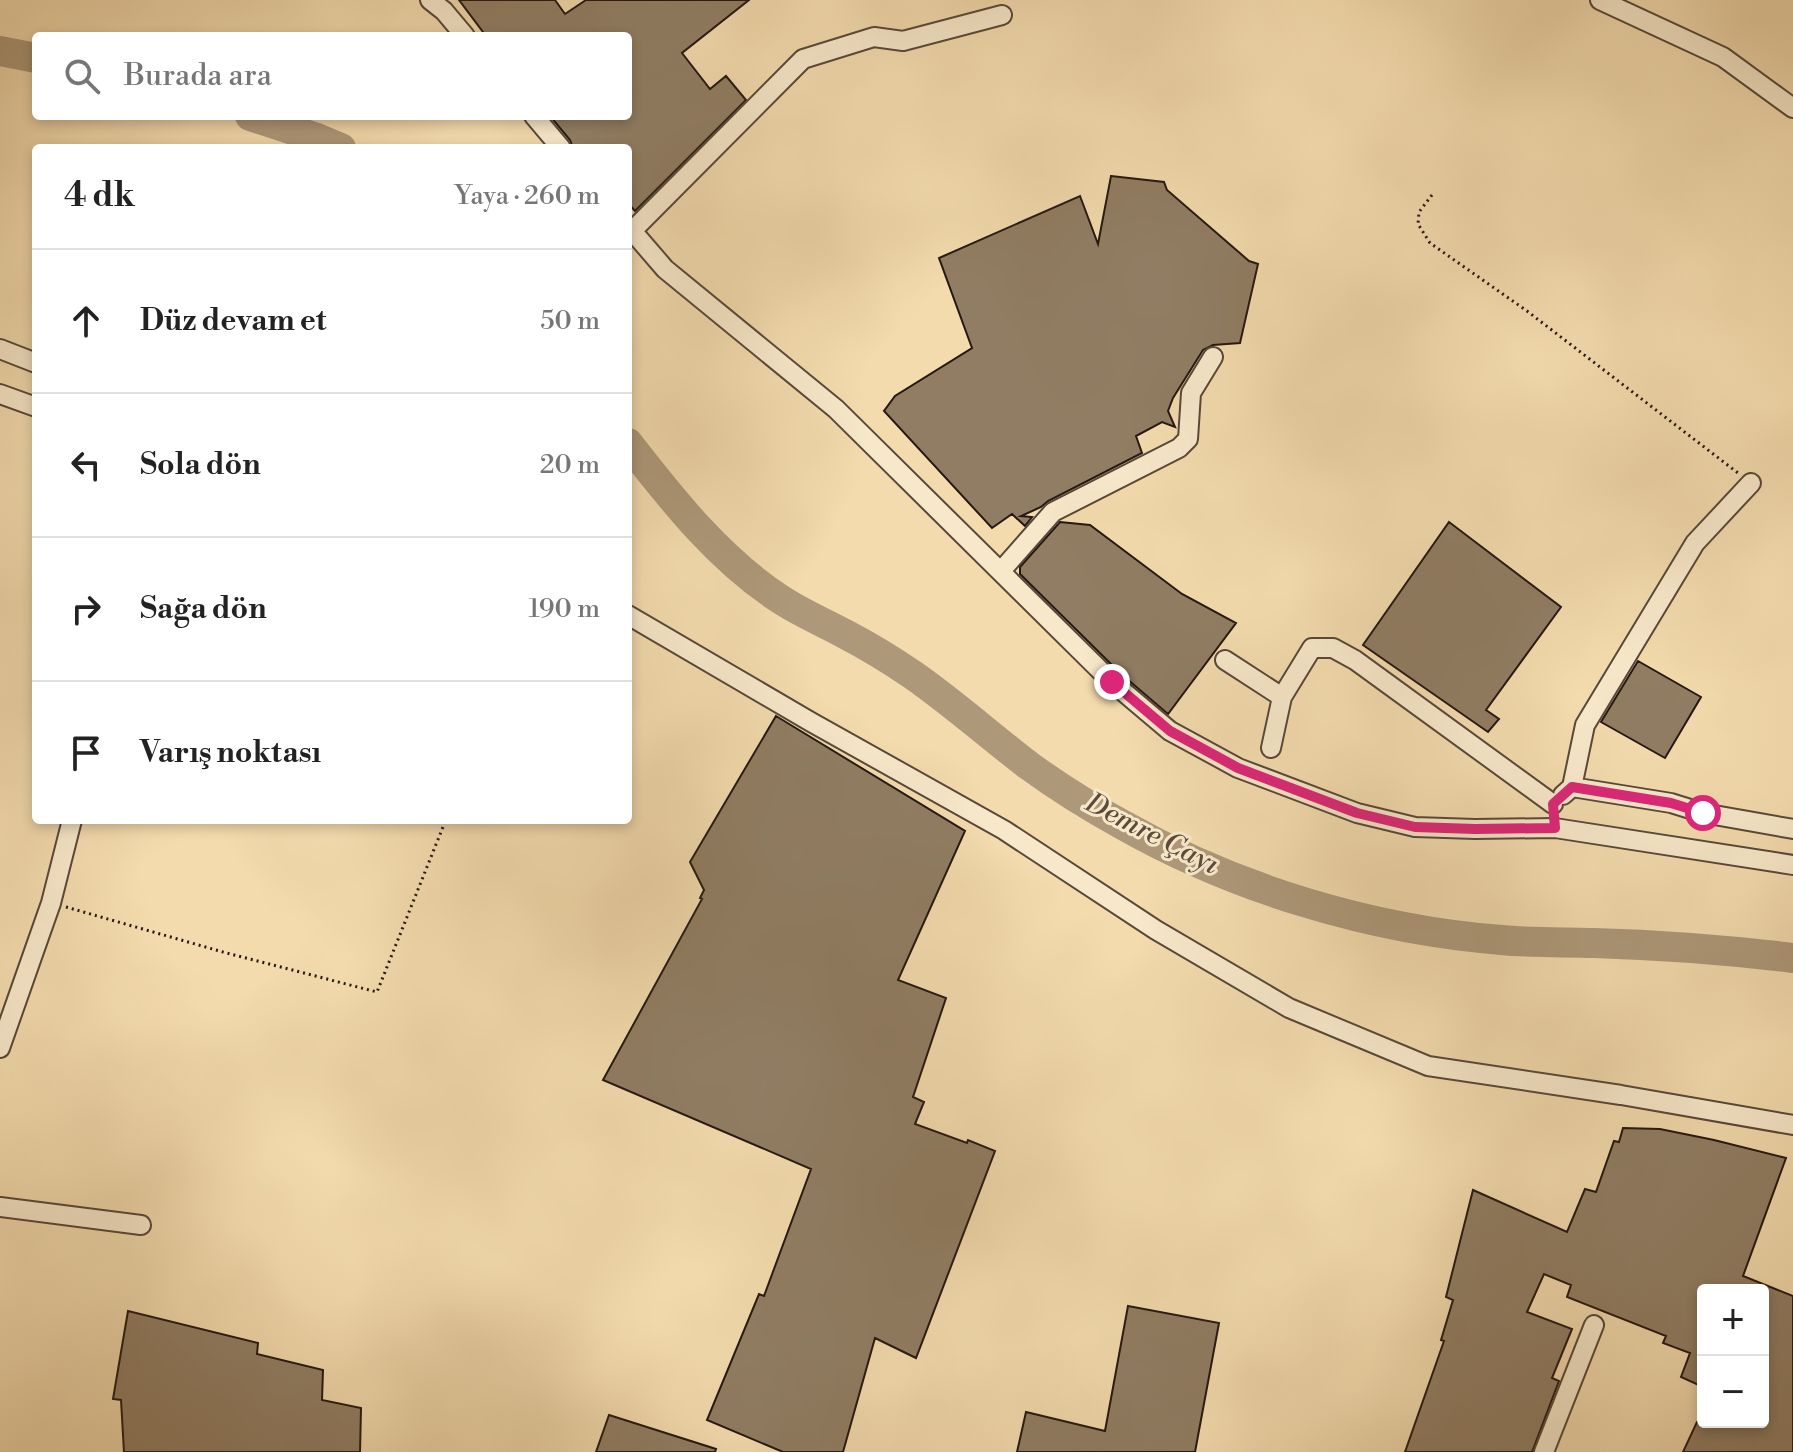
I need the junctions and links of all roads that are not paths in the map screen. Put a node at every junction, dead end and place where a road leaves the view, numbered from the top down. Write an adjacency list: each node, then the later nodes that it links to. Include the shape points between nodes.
1 (430, 0): 4 (street)
2 (1600, 0): 5 (street, via 1723,57)
3 (1002, 15): 8 (street, via 903,41 874,37 803,59)
4 (462, 32)
5 (1793, 108)
6 (537, 120): 7 (street)
7 (558, 144)
8 (632, 226)
9 (632, 230): 16 (street, via 665,269 836,409)
10 (0, 349): 12 (street)
11 (1213, 357): 16 (street, via 1191,393 1188,439 1053,512)
12 (32, 361)
13 (0, 394): 14 (street)
14 (32, 406)
15 (1751, 483): 21 (street, via 1695,543 1585,725)
16 (1001, 571): 24 (street, via 1112,682 1170,731 1238,768 1357,813 1415,827)
17 (632, 617): 28 (street, via 1004,830 1156,930 1289,1008 1428,1066)
18 (1225, 660): 19 (street)
19 (1282, 697): 20 (street); 22 (street, via 1312,648 1333,648)
20 (1271, 748)
21 (1572, 787): 22 (street); 25 (street)
22 (1553, 804): 24 (street)
23 (71, 824): 27 (street, via 51,903)
24 (1555, 828): 26 (street)
25 (1793, 829)
26 (1793, 865)
27 (0, 1048)
28 (1793, 1125)
29 (0, 1207): 30 (street)
30 (141, 1225)
31 (1594, 1325): 32 (street)
32 (1544, 1452)

